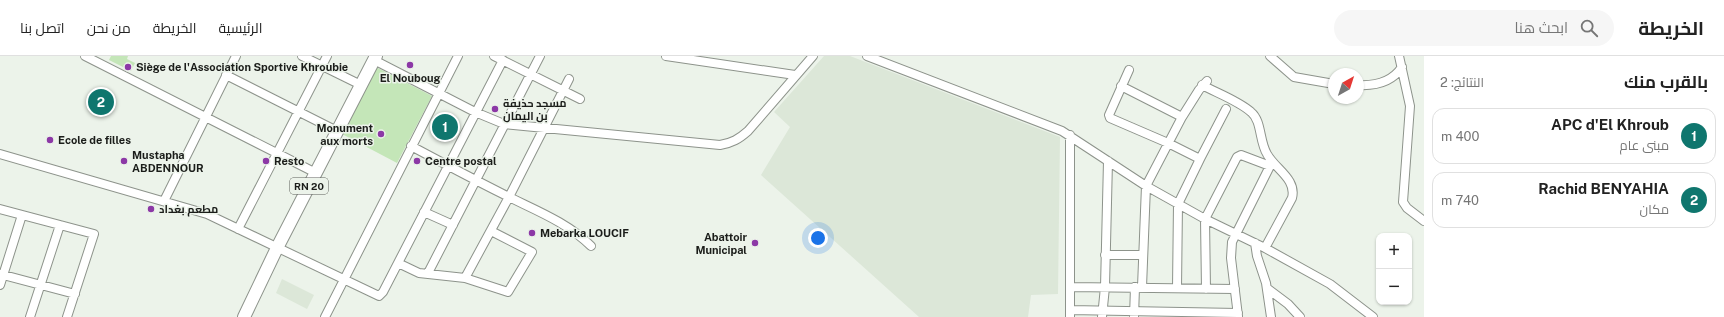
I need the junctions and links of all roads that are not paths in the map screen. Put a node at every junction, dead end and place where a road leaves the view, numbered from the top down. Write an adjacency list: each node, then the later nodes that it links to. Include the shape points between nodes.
1 (85, 56): 32 (street)
2 (236, 56): 18 (street)
3 (302, 56): 15 (street)
4 (327, 56): 15 (street)
5 (458, 56): 27 (street)
6 (494, 56): 14 (street)
7 (540, 56): 19 (street)
8 (666, 56): 20 (street)
9 (813, 56): 20 (street)
10 (867, 56): 37 (street, via 1054,127)
11 (1270, 56): 22 (street, via 1294,77)
12 (1399, 56): 16 (street)
13 (375, 58): 23 (main road, RN 20); 27 (street)
14 (503, 60): 19 (street); 31 (street)
15 (322, 66): 23 (street); 30 (street)
16 (1402, 67): 24 (street, via 1396,75 1382,83); 56 (street, via 1410,106 1403,202)
17 (1129, 70): 25 (street)
18 (226, 74): 30 (street); 32 (street)
19 (531, 74): 26 (street); 34 (street)
20 (795, 75): 35 (street, via 748,131 730,143 720,145)
21 (569, 79): 26 (street)
22 (1328, 83)
23 (360, 85): 36 (main road, RN 20)
24 (1364, 85)
25 (1122, 86): 33 (street); 38 (street, via 1110,118)
26 (563, 90): 28 (street); 35 (street)
27 (439, 93): 31 (street); 39 (street)
28 (580, 99)
29 (1226, 109): 42 (street)
30 (299, 112): 36 (street); 41 (street)
31 (475, 112): 34 (street); 45 (street)
32 (205, 117): 41 (street); 50 (street)
33 (1182, 117): 38 (street); 44 (street, via 1204,83 1252,112)
34 (504, 124): 35 (street); 47 (street)
35 (543, 129): 49 (street)
36 (337, 131): 46 (main road, RN 20)
37 (1070, 136): 43 (street); 75 (street)
38 (1168, 143): 42 (street); 48 (street)
39 (411, 146): 45 (street); 72 (street)
40 (0, 154): 50 (street)
41 (278, 154): 46 (street); 59 (street)
42 (1200, 159): 51 (street)
43 (1108, 161): 48 (street); 66 (street)
44 (1271, 164): 55 (street, via 1237,156); 61 (street); 65 (street, via 1291,182 1293,194)
45 (448, 166): 47 (street); 53 (street)
46 (316, 173): 64 (main road, RN 20)
47 (476, 181): 49 (street); 58 (street)
48 (1146, 186): 51 (street); 67 (street)
49 (509, 197): 60 (street); 63 (street, via 568,227)
50 (164, 201): 59 (street, via 207,214)
51 (1178, 204): 55 (street); 78 (street)
52 (0, 209): 54 (street)
53 (424, 212): 58 (street); 68 (street)
54 (22, 215): 57 (street); 70 (street)
55 (1205, 219): 61 (street); 79 (street)
56 (1424, 221)
57 (60, 225): 73 (street); 82 (street, via 94,234)
58 (452, 225): 69 (street)
59 (238, 228): 64 (street)
60 (491, 231): 71 (street); 71 (street, via 532,252 508,292)
61 (1235, 234): 62 (street); 80 (street, via 1231,253)
62 (1255, 243): 65 (street); 81 (street)
63 (590, 246)
64 (277, 248): 72 (street); 89 (main road, RN 20)
65 (1266, 248): 93 (street, via 1330,284)
66 (1105, 255): 67 (street); 76 (street)
67 (1143, 255): 77 (street)
68 (398, 263): 69 (street, via 419,273); 72 (street, via 379,296)
69 (428, 273): 71 (street)
70 (2, 274): 73 (street); 74 (street)
71 (465, 278)
72 (343, 280): 90 (street)
73 (39, 284): 82 (street); 87 (street)
74 (0, 285)
75 (1070, 287): 76 (street); 83 (street)
76 (1105, 287): 77 (street); 84 (street)
77 (1138, 287): 78 (street); 85 (street)
78 (1177, 288): 79 (street)
79 (1206, 289): 80 (street)
80 (1235, 289): 86 (street)
81 (1268, 289): 91 (street); 92 (street)
82 (76, 294): 88 (street)
83 (1070, 313): 84 (street)
84 (1102, 314): 85 (street)
85 (1134, 314): 86 (street)
86 (1238, 315)
87 (30, 317)
88 (67, 317)
89 (244, 317)
90 (325, 317)
91 (1271, 317)
92 (1300, 317)
93 (1373, 317)

